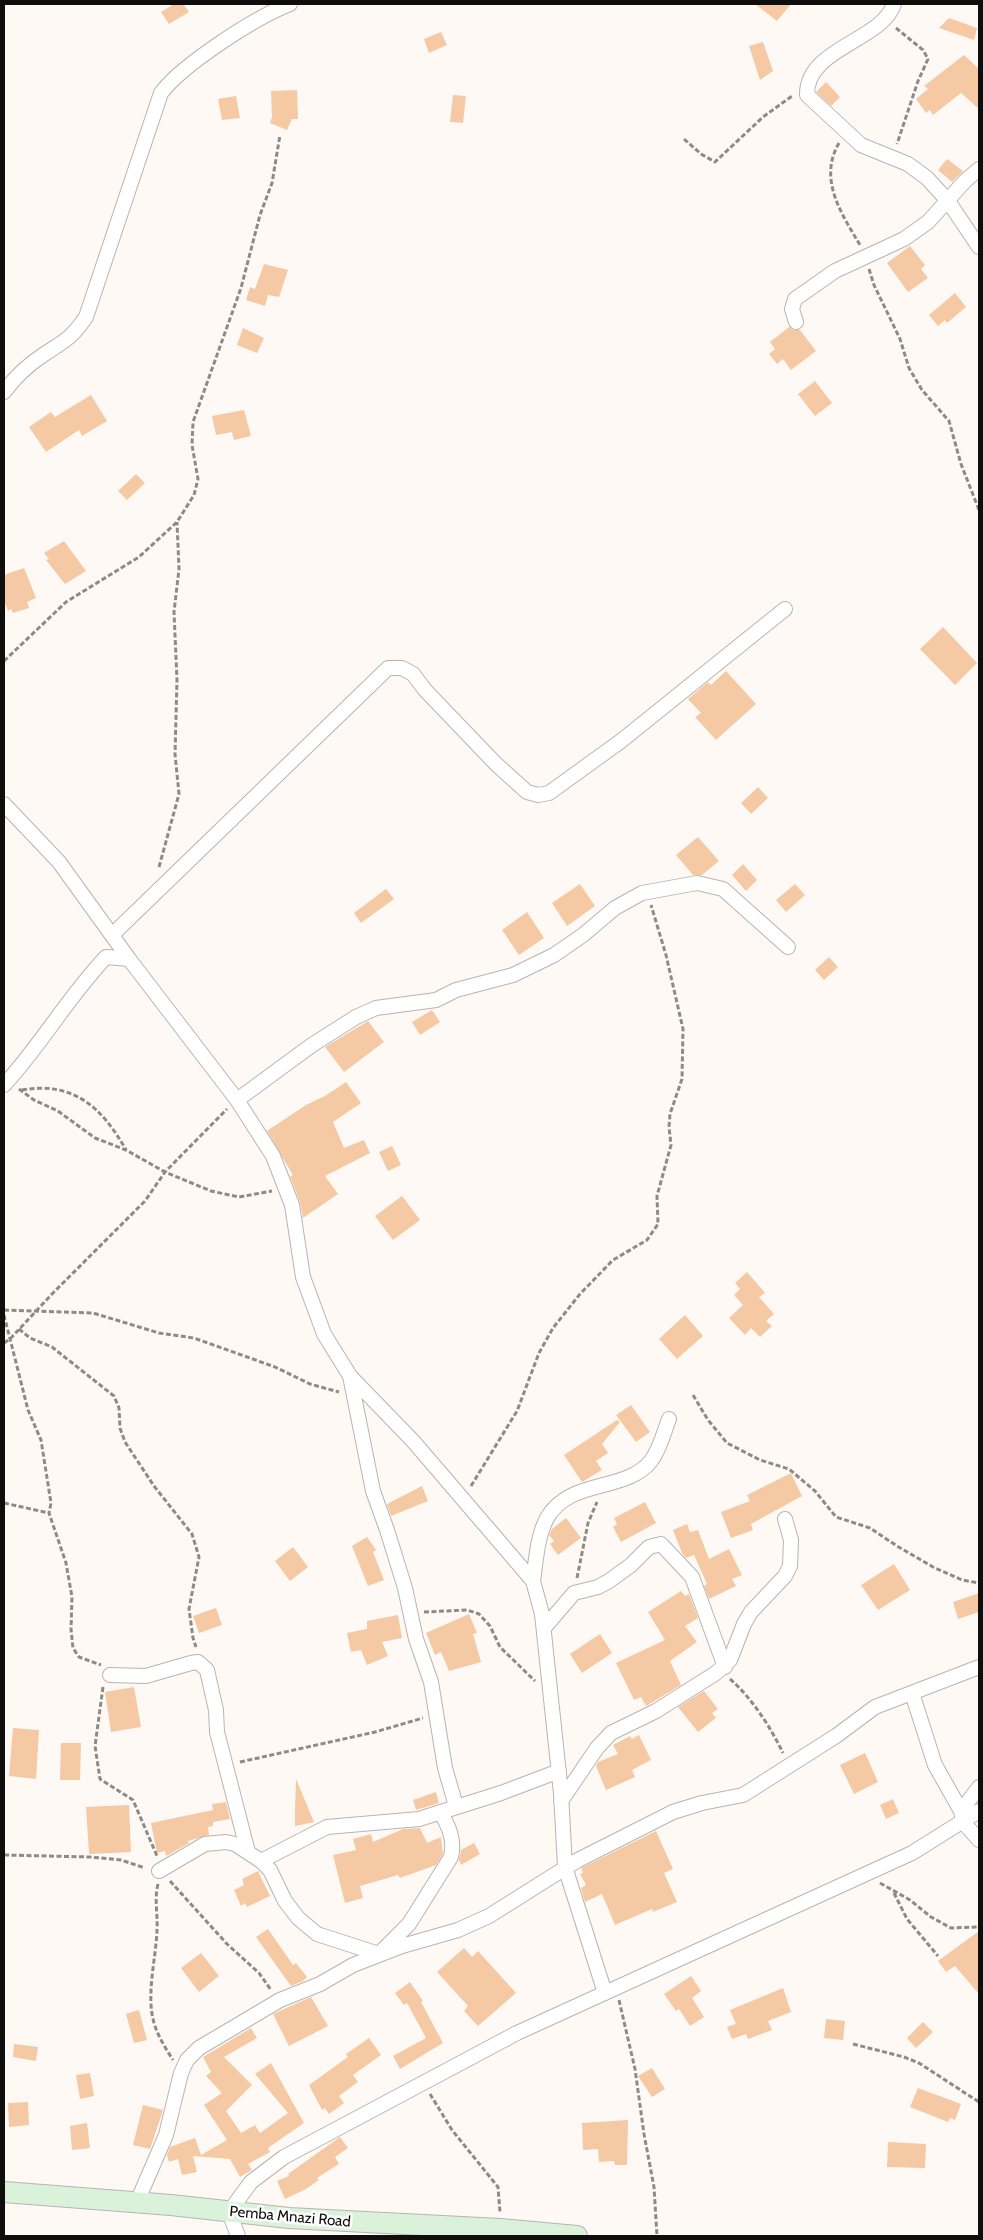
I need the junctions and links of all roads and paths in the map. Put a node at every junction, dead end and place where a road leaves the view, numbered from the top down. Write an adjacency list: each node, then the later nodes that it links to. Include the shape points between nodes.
1 (290, 4): 14 (street, via 267,12 170,80 156,107 86,317 76,333 14,378)
2 (894, 4): 3 (street)
3 (886, 20): 4 (street, via 836,52 811,76); 8 (path, via 923,50 928,59 899,136)
4 (807, 86): 5 (street, via 808,95); 7 (path, via 763,117 715,162)
5 (846, 131): 8 (street, via 861,145); 12 (path, via 834,151 831,181 834,198)
6 (280, 135): 16 (path, via 272,183 241,288 193,422 192,445 198,479 194,495)
7 (684, 139)
8 (895, 159): 10 (street, via 927,178)
9 (979, 169): 10 (street)
10 (948, 201): 11 (street); 12 (street, via 928,222 904,239)
11 (979, 247)
12 (865, 255): 13 (street, via 795,299 792,309); 15 (path, via 909,368 922,390 948,421)
13 (796, 322)
14 (4, 392)
15 (979, 510)
16 (177, 522): 18 (path, via 139,557 66,602); 20 (path, via 175,754 179,794 159,869)
17 (785, 610): 20 (street, via 621,741 550,793 538,795 527,792 496,764 413,674 402,668 388,668)
18 (4, 661)
19 (4, 804): 22 (street, via 59,862)
20 (158, 893): 22 (street)
21 (642, 893): 23 (street, via 697,884 723,889); 27 (street, via 615,908 554,955 513,975 456,990 436,1000 376,1008 356,1017); 42 (path, via 656,918 683,1029 682,1079 670,1114 669,1156 657,1196 658,1224 647,1240 613,1260 553,1328 539,1352 517,1410)
22 (112, 935): 24 (street)
23 (788, 947)
24 (129, 959): 25 (street, via 106,957 64,1007); 27 (street)
25 (8, 1087): 26 (path)
26 (22, 1090): 28 (path, via 95,1138); 28 (path, via 54,1087 71,1092 98,1111 117,1133)
27 (237, 1100): 29 (path); 30 (street, via 273,1156)
28 (126, 1150): 29 (path)
29 (165, 1172): 30 (path, via 211,1191 239,1197 268,1191); 32 (path, via 146,1201)
30 (288, 1192): 37 (street, via 303,1277 324,1334)
31 (4, 1310): 32 (path)
32 (36, 1311): 34 (path); 38 (path, via 93,1313 132,1327 194,1338 275,1367 310,1384)
33 (4, 1316): 35 (path)
34 (19, 1329): 35 (path); 51 (path, via 30,1338 52,1347 114,1396 125,1442 192,1534 199,1557 189,1609 193,1638)
35 (10, 1338): 36 (path); 44 (path, via 28,1410 41,1440 51,1503)
36 (4, 1342)
37 (350, 1376): 38 (street); 42 (street, via 414,1441)
38 (354, 1394): 49 (street, via 373,1491)
39 (694, 1395): 47 (path, via 708,1420 727,1443 760,1460 789,1469 816,1490 836,1517 870,1528 962,1580)
40 (669, 1419): 41 (street, via 651,1461)
41 (605, 1485): 46 (street, via 583,1489 548,1517 538,1544); 48 (path, via 588,1523)
42 (462, 1497): 46 (street)
43 (4, 1503): 44 (path)
44 (49, 1513): 54 (path, via 66,1563 72,1597 73,1648 79,1657 104,1666)
45 (785, 1519): 53 (street, via 791,1540 790,1566 785,1576 747,1618 730,1660)
46 (533, 1581): 50 (street)
47 (979, 1583)
48 (574, 1593): 50 (street); 53 (street, via 598,1587 631,1565 649,1547 661,1544 692,1577)
49 (411, 1613): 56 (path, via 467,1610 478,1614 490,1626 500,1647); 57 (street, via 431,1682)
50 (544, 1628): 56 (street)
51 (203, 1665): 54 (street, via 191,1663 146,1676); 59 (street, via 207,1670)
52 (979, 1667): 55 (street)
53 (720, 1670): 58 (path, via 738,1686 783,1754); 62 (street, via 656,1711 611,1733 596,1748)
54 (110, 1675): 72 (path, via 102,1690 95,1746 99,1777 133,1800 159,1859)
55 (912, 1693): 58 (street, via 875,1707); 66 (street, via 933,1758)
56 (551, 1695): 60 (street)
57 (436, 1715): 59 (path); 63 (street, via 444,1768)
58 (799, 1761): 71 (street, via 744,1795 673,1812)
59 (226, 1765): 68 (street)
60 (559, 1771): 62 (street); 63 (street)
61 (979, 1787): 66 (street)
62 (561, 1801): 71 (street)
63 (456, 1806): 65 (street)
64 (979, 1811): 66 (street)
65 (440, 1812): 70 (street, via 401,1822 327,1828); 76 (street, via 452,1837 451,1857 409,1924)
66 (962, 1816): 67 (street); 73 (street, via 912,1853)
67 (979, 1840)
68 (248, 1852): 70 (street); 72 (street, via 226,1842 205,1844)
69 (4, 1855): 72 (path, via 121,1860)
70 (261, 1861): 76 (street, via 270,1870 285,1901 298,1918 317,1934)
71 (566, 1867): 76 (street, via 489,1916 458,1930); 78 (street)
72 (160, 1873): 79 (path, via 259,1973); 81 (path, via 155,1895 157,1929 151,2007 160,2039)
73 (864, 1873): 74 (path); 78 (street)
74 (894, 1892): 75 (path, via 951,1928); 77 (path, via 907,1919)
75 (979, 1927)
76 (379, 1954): 79 (street)
77 (938, 1956)
78 (610, 1991): 82 (street, via 517,2033); 90 (path, via 623,2009 635,2069 654,2187)
79 (280, 2000): 81 (street, via 199,2048)
80 (853, 2044): 83 (path, via 918,2063)
81 (180, 2073): 85 (street, via 166,2135)
82 (422, 2084): 86 (street, via 268,2168 251,2182); 87 (path, via 452,2130 498,2187)
83 (979, 2102)
84 (4, 2192): 85 (main road, Pemba Mnazi Road)
85 (137, 2202): 86 (main road, Pemba Mnazi Road)
86 (229, 2212): 87 (main road, Pemba Mnazi Road, via 298,2219); 88 (street)
87 (500, 2229): 89 (main road, Pemba Mnazi Road)
88 (238, 2236)
89 (577, 2236)
90 (656, 2236)

